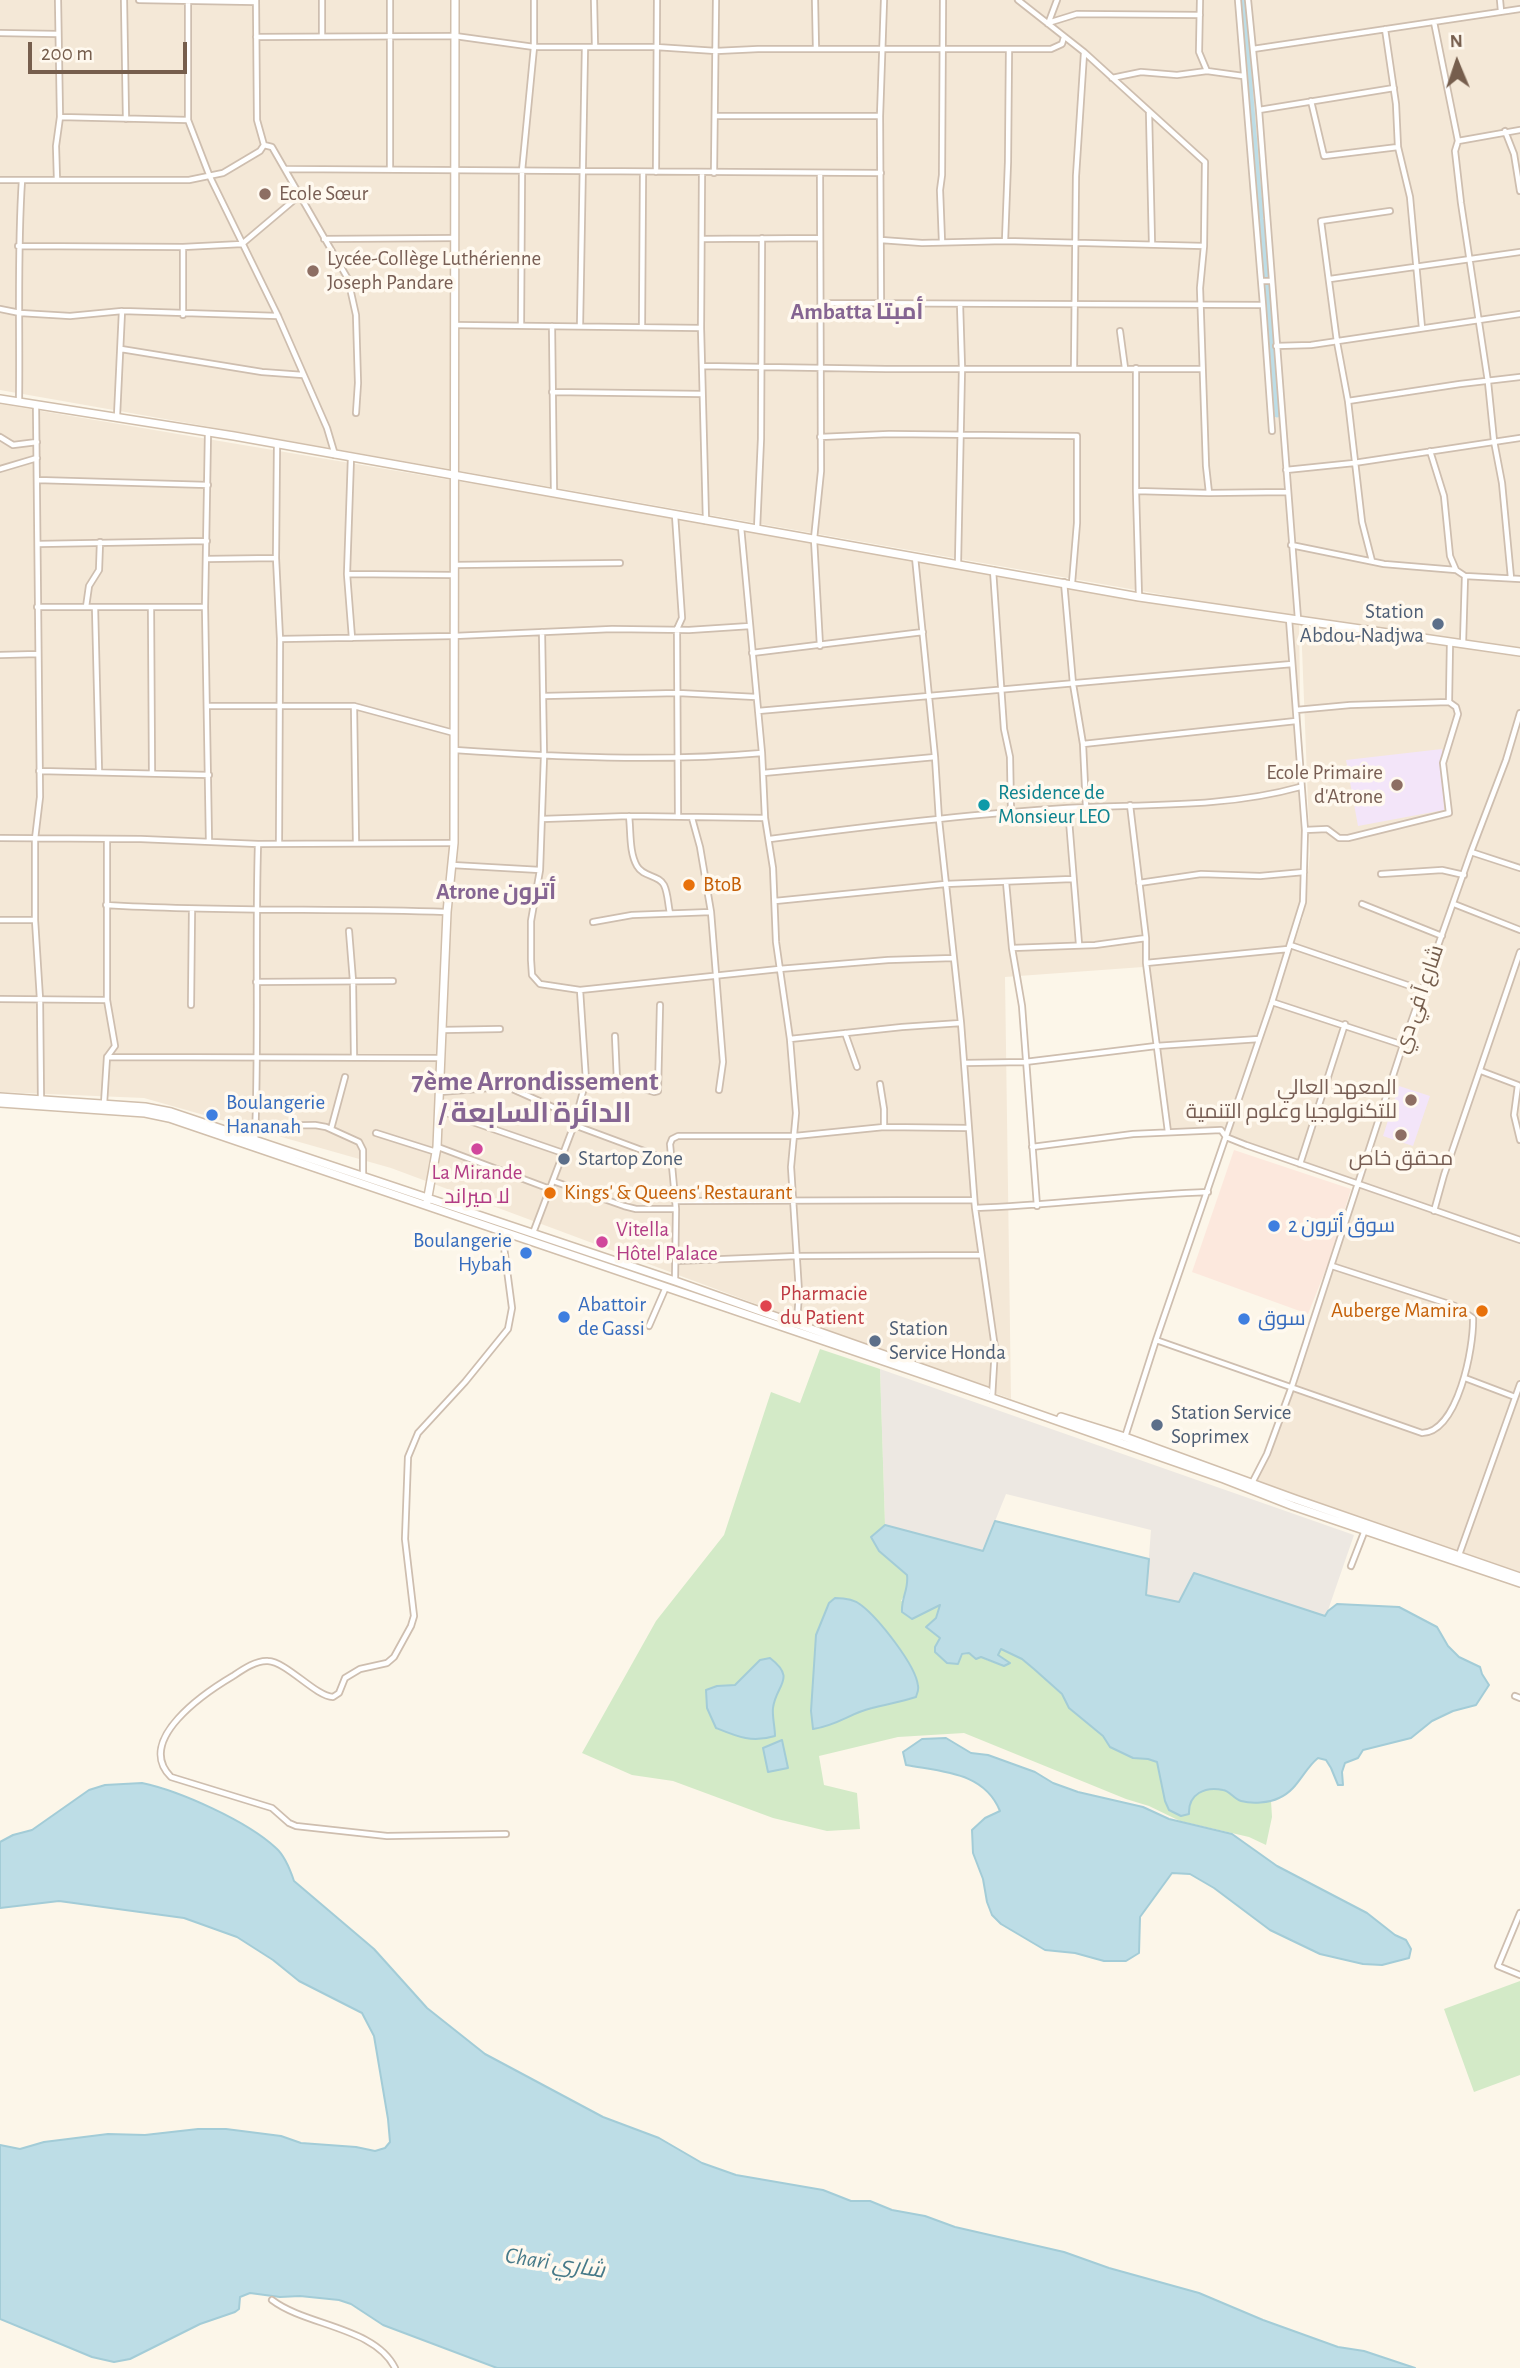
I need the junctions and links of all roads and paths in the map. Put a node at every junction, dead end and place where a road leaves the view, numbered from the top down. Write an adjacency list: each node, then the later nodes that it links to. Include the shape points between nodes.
1 (58, 0): 29 (street)
2 (124, 0): 56 (street)
3 (139, 0): 21 (street)
4 (322, 0): 30 (street)
5 (390, 0): 31 (street)
6 (455, 0): 32 (main road)
7 (534, 0): 35 (street)
8 (594, 0): 37 (street)
9 (657, 0): 38 (street)
10 (716, 0): 44 (street)
11 (814, 0): 39 (street)
12 (884, 0): 42 (street)
13 (943, 0): 43 (street)
14 (1018, 0): 26 (street)
15 (1057, 0): 26 (street)
16 (1200, 0): 24 (street)
17 (1238, 0): 47 (street)
18 (1248, 0): 41 (street)
19 (1500, 0): 23 (street)
20 (256, 1): 21 (street); 33 (street)
21 (188, 2): 57 (street)
22 (1520, 9): 23 (street)
23 (1501, 11): 25 (street)
24 (1200, 15): 26 (street, via 1077,14); 46 (street, via 1199,52)
25 (1434, 22): 27 (street); 60 (street)
26 (1048, 23): 34 (street)
27 (1385, 29): 41 (street); 49 (street)
28 (0, 33): 29 (street)
29 (57, 34): 55 (street)
30 (322, 36): 31 (street); 33 (street)
31 (390, 36): 32 (street); 64 (street)
32 (455, 36): 35 (street); 65 (main road)
33 (256, 37): 61 (street, via 257,120)
34 (1064, 37): 40 (street, via 1062,44 1051,49); 45 (street)
35 (534, 47): 36 (street); 66 (street)
36 (585, 47): 37 (street); 68 (street)
37 (595, 47): 38 (street)
38 (656, 47): 44 (street); 67 (street)
39 (816, 49): 42 (street); 44 (street)
40 (1009, 49): 43 (street); 87 (street)
41 (1253, 49): 51 (street)
42 (883, 50): 43 (street); 54 (street)
43 (941, 50): 88 (street)
44 (716, 51): 53 (street)
45 (1084, 52): 48 (street); 89 (street)
46 (1208, 71): 47 (street); 48 (street, via 1177,75 1141,72)
47 (1244, 76): 99 (street)
48 (1111, 78): 52 (street)
49 (1394, 88): 50 (street); 62 (street)
50 (1311, 101): 51 (street); 62 (street, via 1324,156)
51 (1259, 110): 100 (street)
52 (1149, 112): 91 (street); 93 (street, via 1205,162)
53 (716, 116): 54 (street); 71 (street)
54 (880, 116): 72 (street)
55 (60, 117): 56 (street); 77 (street)
56 (126, 119): 57 (street)
57 (188, 120): 74 (street)
58 (1520, 130): 59 (street)
59 (1505, 131): 60 (street); 78 (street)
60 (1458, 141): 96 (street, via 1455,151)
61 (264, 145): 63 (street, via 272,147); 74 (street)
62 (1398, 147): 97 (street, via 1410,197)
63 (286, 169): 64 (street); 79 (street)
64 (390, 169): 65 (street)
65 (457, 170): 66 (street); 81 (main road)
66 (522, 171): 68 (street); 115 (street)
67 (656, 172): 69 (street); 70 (street)
68 (583, 173): 69 (street); 117 (street)
69 (643, 173): 118 (street)
70 (702, 173): 71 (street); 85 (street)
71 (715, 173): 73 (street)
72 (881, 173): 73 (street); 86 (street)
73 (820, 174): 83 (street)
74 (210, 177): 77 (street); 90 (street)
75 (0, 180): 76 (street)
76 (22, 180): 77 (street); 92 (street)
77 (57, 180)
78 (1520, 191)
79 (300, 195): 84 (street); 90 (street)
80 (1390, 211): 98 (street, via 1321,220)
81 (455, 238): 84 (street); 114 (main road)
82 (762, 238): 83 (street); 85 (street); 126 (street)
83 (820, 238): 101 (street)
84 (323, 239): 142 (street, via 348,279 353,298)
85 (702, 239): 119 (street)
86 (881, 240): 88 (street); 102 (street)
87 (1005, 241): 88 (street); 89 (street)
88 (942, 242)
89 (1074, 242): 91 (street); 104 (street)
90 (242, 244): 94 (street); 112 (street)
91 (1152, 244): 93 (street)
92 (18, 246): 94 (street); 109 (street)
93 (1204, 246): 106 (street)
94 (183, 247): 111 (street)
95 (1520, 252): 96 (street)
96 (1468, 260): 97 (street); 113 (street)
97 (1416, 267): 98 (street); 120 (street)
98 (1330, 279): 122 (street)
99 (1261, 281): 100 (street); 105 (street)
100 (1272, 281): 123 (street)
101 (821, 303): 102 (street); 127 (street)
102 (881, 304): 103 (street)
103 (960, 304): 104 (street); 128 (street)
104 (1075, 304): 106 (street); 129 (street)
105 (1262, 305): 106 (street); 144 (street)
106 (1203, 306): 132 (street)
107 (0, 309): 109 (street)
108 (122, 311): 109 (street, via 71,316); 111 (street); 124 (street)
109 (20, 313): 140 (street)
110 (1520, 314): 113 (street)
111 (183, 315): 112 (street)
112 (278, 316): 133 (street)
113 (1477, 320): 120 (street); 135 (street)
114 (455, 325): 115 (street); 160 (main road)
115 (521, 326): 116 (street)
116 (552, 326): 117 (street); 136 (street)
117 (580, 326): 118 (street)
118 (642, 327): 119 (street)
119 (701, 328): 125 (street)
120 (1422, 328): 122 (street)
121 (1120, 331): 130 (street)
122 (1337, 342): 123 (street); 139 (street)
123 (1276, 346): 159 (street)
124 (121, 349): 133 (street); 143 (street)
125 (702, 366): 126 (street); 137 (street)
126 (762, 366): 127 (street); 170 (street)
127 (821, 367): 128 (street); 148 (street)
128 (962, 368): 129 (street); 146 (street)
129 (1074, 368): 130 (street)
130 (1125, 368): 131 (street)
131 (1136, 368): 132 (street); 163 (street)
132 (1202, 369): 166 (street)
133 (303, 375): 154 (street)
134 (1520, 377): 135 (street)
135 (1488, 382): 139 (street); 150 (street)
136 (552, 393): 137 (street); 164 (street)
137 (702, 394): 168 (street)
138 (0, 399): 140 (main road)
139 (1348, 401): 157 (street)
140 (19, 403): 141 (main road)
141 (36, 406): 143 (main road); 151 (street)
142 (356, 413)
143 (117, 416): 145 (main road)
144 (1272, 431)
145 (208, 432): 152 (main road); 162 (street)
146 (960, 436): 148 (street); 181 (street); 190 (street, via 1077,436 1077,523)
147 (0, 437): 151 (street, via 13,445)
148 (820, 437): 171 (street)
149 (1520, 438): 150 (street)
150 (1494, 441): 153 (street); 188 (street)
151 (37, 442): 156 (street)
152 (277, 445): 154 (main road); 177 (street)
153 (1430, 451): 157 (street); 184 (street, via 1444,496 1450,556)
154 (335, 455): 155 (main road)
155 (351, 457): 160 (main road); 185 (street)
156 (37, 458): 158 (street); 161 (street)
157 (1354, 463): 159 (street); 179 (street)
158 (0, 469)
159 (1286, 470): 165 (street)
160 (454, 475): 164 (main road); 182 (main road)
161 (37, 480): 162 (street); 174 (street)
162 (208, 485): 172 (street)
163 (1136, 491): 166 (street); 191 (street)
164 (554, 492): 167 (main road)
165 (1287, 492): 166 (street); 175 (street)
166 (1209, 493)
167 (675, 515): 168 (main road); 200 (street, via 681,618)
168 (706, 521): 169 (main road)
169 (741, 527): 170 (main road); 199 (street)
170 (757, 529): 171 (main road)
171 (814, 539): 176 (main road); 208 (street)
172 (207, 541): 173 (street); 178 (street)
173 (100, 542): 174 (street); 193 (street, via 99,570 89,586)
174 (38, 544): 192 (street)
175 (1291, 545): 179 (street); 198 (street)
176 (915, 557): 181 (main road); 202 (street)
177 (276, 558): 178 (street); 205 (street)
178 (206, 559): 195 (street)
179 (1372, 561): 184 (street)
180 (620, 563): 182 (street)
181 (958, 563): 183 (main road)
182 (454, 565): 186 (main road)
183 (993, 570): 190 (main road); 215 (street)
184 (1456, 570): 187 (street)
185 (347, 574): 186 (street); 204 (street)
186 (453, 575): 203 (main road)
187 (1465, 576): 188 (street); 207 (street)
188 (1511, 578): 189 (street)
189 (1520, 579)
190 (1068, 583): 191 (main road); 214 (street)
191 (1139, 597): 197 (main road)
192 (37, 607): 193 (street); 211 (street)
193 (86, 607): 194 (street)
194 (95, 607): 196 (street); 236 (street)
195 (205, 607): 196 (street); 221 (street)
196 (151, 608): 237 (street)
197 (1289, 618): 198 (main road); 213 (street)
198 (1298, 619): 206 (main road)
199 (750, 626): 200 (street); 210 (street)
200 (677, 629): 201 (street); 216 (street)
201 (542, 632): 203 (street); 217 (street)
202 (923, 632): 208 (street); 218 (street)
203 (454, 636): 204 (street); 228 (main road)
204 (352, 638): 205 (street)
205 (280, 639): 223 (street)
206 (1450, 642): 207 (main road); 220 (street)
207 (1462, 644): 209 (main road)
208 (820, 646): 210 (street)
209 (1520, 652)
210 (752, 653): 219 (street)
211 (38, 654): 212 (street); 235 (street)
212 (0, 655)
213 (1292, 664): 214 (street); 224 (street)
214 (1073, 684): 215 (street); 229 (street)
215 (1001, 690): 218 (street); 244 (street)
216 (678, 693): 217 (street); 219 (street); 233 (street)
217 (543, 696): 232 (street)
218 (928, 696): 225 (street); 234 (street)
219 (756, 697): 225 (street)
220 (1449, 702): 224 (street); 251 (street, via 1458,714 1443,763 1449,813 1349,838 1339,838 1327,829)
221 (208, 706): 223 (street); 239 (street)
222 (354, 706): 223 (street); 228 (street); 260 (street)
223 (279, 707): 257 (street)
224 (1296, 710): 227 (street)
225 (758, 711): 231 (street)
226 (1520, 713): 261 (street, شارع آ في دي)
227 (1296, 721): 229 (street); 240 (street)
228 (454, 733): 230 (main road)
229 (1083, 744): 242 (street)
230 (454, 750): 232 (street); 258 (main road)
231 (762, 752): 233 (street); 238 (street)
232 (544, 756): 233 (street); 249 (street)
233 (677, 756): 246 (street)
234 (935, 757): 238 (street); 250 (street)
235 (39, 771): 236 (street); 253 (street)
236 (99, 771): 237 (street)
237 (152, 773): 239 (street)
238 (763, 773): 248 (street)
239 (209, 775): 256 (street)
240 (1300, 787): 241 (street, via 1215,801); 251 (street)
241 (1129, 805): 242 (street); 270 (street)
242 (1086, 807): 243 (street)
243 (1068, 808): 244 (street); 268 (street)
244 (1012, 812): 250 (street)
245 (629, 816): 246 (street); 249 (street); 280 (street, via 636,866 664,884)
246 (678, 816): 247 (street)
247 (692, 818): 248 (street); 279 (street)
248 (765, 818): 255 (street)
249 (542, 819): 264 (street)
250 (939, 820): 255 (street); 271 (street)
251 (1305, 830): 265 (street)
252 (0, 838): 253 (street)
253 (35, 839): 254 (street); 282 (street)
254 (107, 839): 256 (street); 275 (street)
255 (770, 839): 272 (street)
256 (209, 842): 259 (street)
257 (279, 843): 259 (street); 260 (street)
258 (454, 843): 260 (street); 262 (main road)
259 (258, 844): 277 (street)
260 (356, 844)
261 (1471, 852): 263 (street); 267 (street, شارع آ في دي)
262 (452, 865): 264 (street); 278 (main road)
263 (1520, 868)
264 (540, 870): 299 (street, via 531,921 532,975 540,984)
265 (1304, 872): 270 (street, via 1201,874); 289 (street, via 1303,902)
266 (1381, 874): 267 (street, via 1442,870)
267 (1464, 875): 274 (street, شارع آ في دي)
268 (1072, 879): 269 (street); 288 (street)
269 (1006, 882): 271 (street); 290 (street)
270 (1139, 883): 287 (street)
271 (945, 884): 272 (street); 292 (street)
272 (775, 901): 294 (street)
273 (1362, 904): 286 (street)
274 (1454, 904): 284 (street); 286 (street, شارع آ في دي)
275 (106, 905): 276 (street); 303 (street)
276 (192, 910): 277 (street); 305 (street)
277 (256, 911): 278 (street); 298 (street)
278 (447, 912): 309 (main road)
279 (711, 912): 280 (street); 295 (street)
280 (670, 913): 283 (street)
281 (0, 920): 282 (street)
282 (35, 920): 302 (street)
283 (593, 922)
284 (1520, 930)
285 (349, 931): 296 (street)
286 (1441, 936): 300 (street, شارع آ في دي)
287 (1146, 938): 288 (street); 293 (street)
288 (1079, 944): 290 (street)
289 (1289, 947): 293 (street); 300 (street); 304 (street)
290 (1012, 948): 321 (street)
291 (1520, 952): 324 (street)
292 (954, 958): 294 (street); 307 (street)
293 (1146, 963): 316 (street)
294 (779, 969): 295 (street); 313 (street)
295 (715, 976): 299 (street); 330 (street, via 723,1062)
296 (353, 981): 297 (street); 298 (street); 318 (street)
297 (393, 981)
298 (256, 982): 319 (street)
299 (580, 990): 326 (street)
300 (1422, 990): 315 (street, شارع آ في دي)
301 (0, 999): 302 (street)
302 (40, 999): 303 (street); 333 (street)
303 (107, 1000): 317 (street, via 115,1046)
304 (1272, 1002): 308 (street); 314 (street)
305 (191, 1005)
306 (660, 1005): 327 (street, via 658,1091)
307 (961, 1023): 311 (street); 322 (street)
308 (1345, 1024): 315 (street); 353 (street)
309 (442, 1030): 310 (street); 320 (main road)
310 (500, 1030)
311 (845, 1033): 313 (street); 323 (street)
312 (615, 1036): 327 (street)
313 (790, 1039): 345 (street)
314 (1259, 1039): 316 (street); 346 (street)
315 (1403, 1045): 356 (street, شارع آ في دي)
316 (1156, 1046): 321 (street); 343 (street)
317 (107, 1057): 319 (street); 335 (street)
318 (354, 1057): 319 (street); 320 (street)
319 (258, 1058): 339 (street)
320 (441, 1058): 331 (main road)
321 (1025, 1062): 322 (street); 349 (street)
322 (964, 1063): 341 (street)
323 (857, 1067)
324 (1481, 1071): 348 (street, via 1518,1085 1514,1115); 366 (street)
325 (345, 1077): 342 (street)
326 (586, 1080): 327 (street); 329 (street); 337 (street)
327 (617, 1081)
328 (880, 1084): 340 (street)
329 (507, 1086): 331 (street); 337 (street)
330 (719, 1090)
331 (440, 1092): 336 (main road)
332 (0, 1097): 333 (main road)
333 (41, 1100): 335 (main road)
334 (0, 1104): 362 (main road, via 158,1115)
335 (104, 1104): 347 (main road, via 159,1109)
336 (438, 1110): 350 (main road); 351 (street)
337 (575, 1117): 338 (street)
338 (573, 1125): 351 (street); 352 (street)
339 (256, 1126): 342 (street, via 306,1124); 347 (street)
340 (884, 1127): 341 (street); 345 (street)
341 (968, 1128): 360 (street)
342 (331, 1129): 354 (street, via 359,1142)
343 (1168, 1132): 346 (street, via 1221,1130); 349 (street)
344 (376, 1133): 350 (street)
345 (795, 1136): 352 (street, via 678,1136 670,1144); 359 (street)
346 (1226, 1137): 353 (street); 358 (street)
347 (255, 1140): 354 (main road)
348 (1520, 1140)
349 (1032, 1147): 363 (street)
350 (437, 1149): 357 (street); 362 (main road)
351 (563, 1153): 355 (street)
352 (671, 1161): 361 (street)
353 (1300, 1164): 356 (street)
354 (363, 1176): 362 (main road)
355 (553, 1181): 357 (street); 365 (street, via 636,1209)
356 (1357, 1184): 366 (street); 373 (street, شارع آ في دي)
357 (550, 1189): 368 (street)
358 (1208, 1192): 363 (street); 378 (street)
359 (793, 1200): 360 (street); 361 (street); 371 (street)
360 (974, 1200): 364 (street)
361 (676, 1201): 365 (street)
362 (427, 1202): 367 (main road); 368 (main road)
363 (1037, 1206): 364 (street)
364 (975, 1208): 370 (street)
365 (676, 1209): 372 (street)
366 (1434, 1211): 369 (street)
367 (502, 1232): 375 (main road); 391 (street, via 512,1308 508,1329 418,1433 408,1457 405,1539 414,1616 394,1657 345,1678 333,1697 274,1662 262,1661 194,1702 170,1728 162,1751 163,1766 171,1777 272,1808 289,1824 387,1836)
368 (533, 1233): 374 (main road)
369 (1520, 1240)
370 (981, 1255): 371 (street); 382 (street, via 995,1348)
371 (797, 1256): 372 (street); 376 (street)
372 (676, 1261): 374 (street)
373 (1332, 1266): 379 (street, via 1455,1306 1473,1318); 381 (street, شارع آ في دي)
374 (675, 1281): 376 (main road)
375 (666, 1287): 377 (street); 382 (main road)
376 (797, 1324): 382 (main road)
377 (649, 1326)
378 (1156, 1340): 381 (street); 384 (street)
379 (1465, 1378): 381 (street, via 1445,1421 1427,1433); 383 (street)
380 (1520, 1384): 383 (street)
381 (1292, 1386): 385 (street, شارع آ في دي)
382 (993, 1396): 384 (main road); 385 (main road)
383 (1516, 1397): 387 (street)
384 (1125, 1437): 385 (main road)
385 (1251, 1487): 386 (main road); 387 (main road)
386 (1365, 1530): 388 (street); 390 (main road)
387 (1459, 1556): 389 (main road)
388 (1351, 1566)
389 (1520, 1577)
390 (1520, 1583)
391 (506, 1834)
392 (1520, 1913): 393 (street, via 1498,1966)
393 (1520, 1975)
394 (272, 2300): 395 (street, via 286,2311 367,2341 389,2357)
395 (395, 2368)

